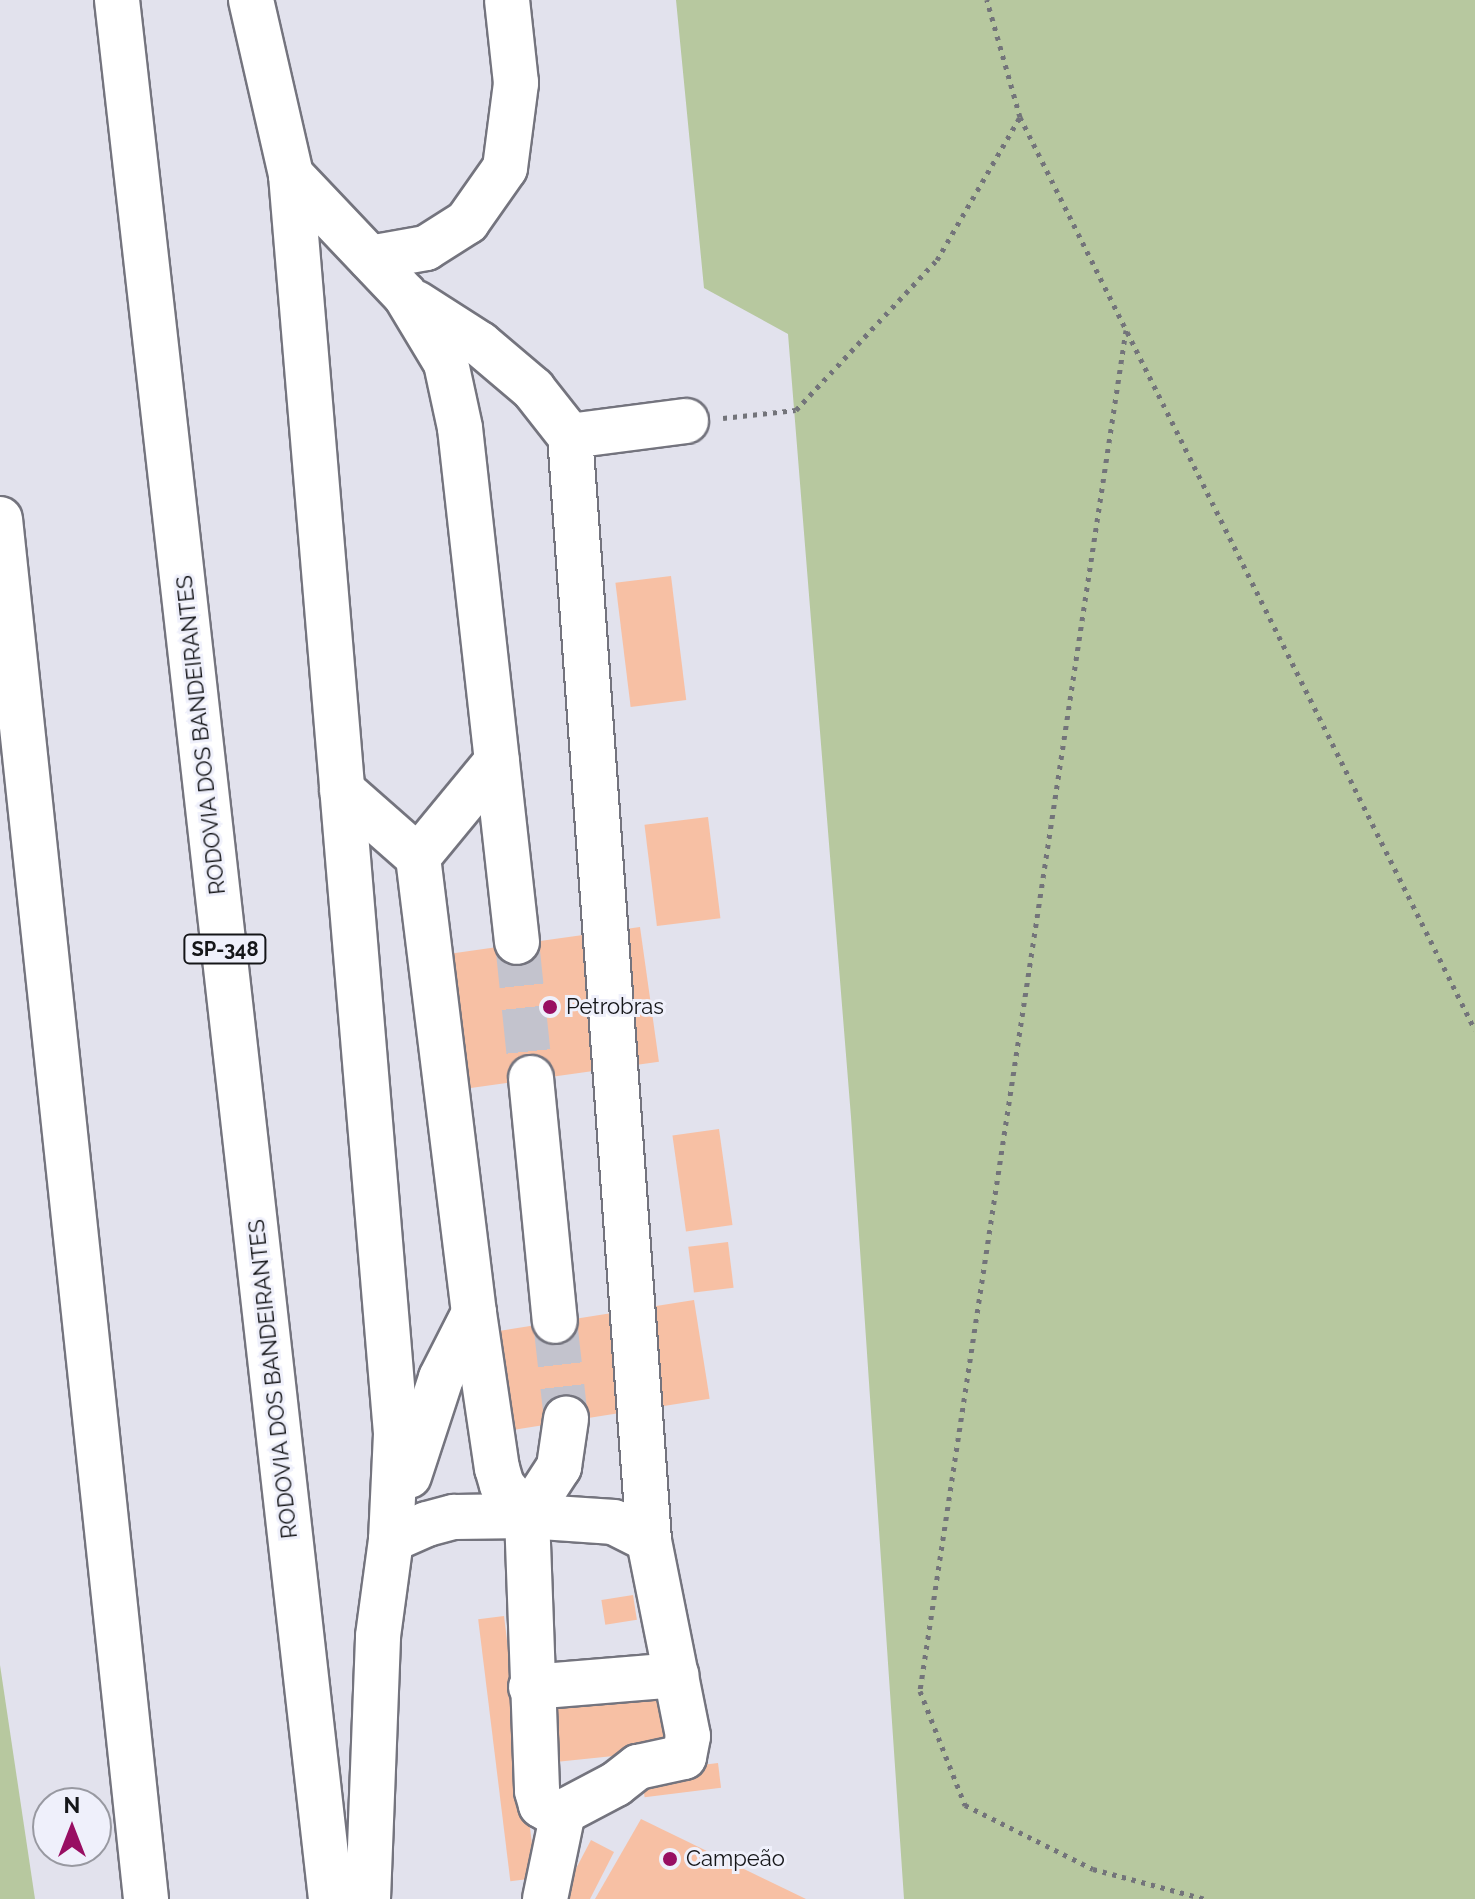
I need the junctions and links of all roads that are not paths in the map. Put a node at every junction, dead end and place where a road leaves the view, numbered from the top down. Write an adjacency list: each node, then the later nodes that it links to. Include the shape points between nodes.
1 (117, 0): 25 (main road, RODOVIA DOS BANDEIRANTES / SP-348)
2 (251, 0): 4 (main road)
3 (507, 0): 5 (main road, via 516,83 505,168 467,222 426,248)
4 (291, 175): 5 (main road); 11 (main road)
5 (370, 258): 6 (main road)
6 (405, 295): 8 (main road, via 480,344 533,389); 10 (main road, via 446,363 460,428)
7 (686, 421): 8 (main road)
8 (570, 436): 20 (main road)
9 (0, 519): 24 (main road)
10 (497, 761): 12 (main road); 13 (main road)
11 (342, 790): 12 (main road); 19 (main road, via 396,1434)
12 (418, 857): 15 (main road)
13 (517, 942)
14 (531, 1078): 16 (main road)
15 (474, 1313): 18 (main road, via 497,1468 502,1485); 19 (main road, via 421,1430)
16 (555, 1321)
17 (566, 1419): 18 (main road, via 559,1467)
18 (527, 1516): 19 (main road, via 454,1517); 20 (main road, via 614,1522); 22 (main road)
19 (391, 1540): 26 (main road, via 378,1636)
20 (649, 1540): 21 (main road)
21 (677, 1675): 22 (main road); 23 (main road, via 688,1736 684,1757 638,1767)
22 (531, 1687): 23 (main road, via 537,1791 541,1805)
23 (563, 1812): 27 (main road)
24 (146, 1899)
25 (331, 1899)
26 (368, 1899)
27 (545, 1899)

